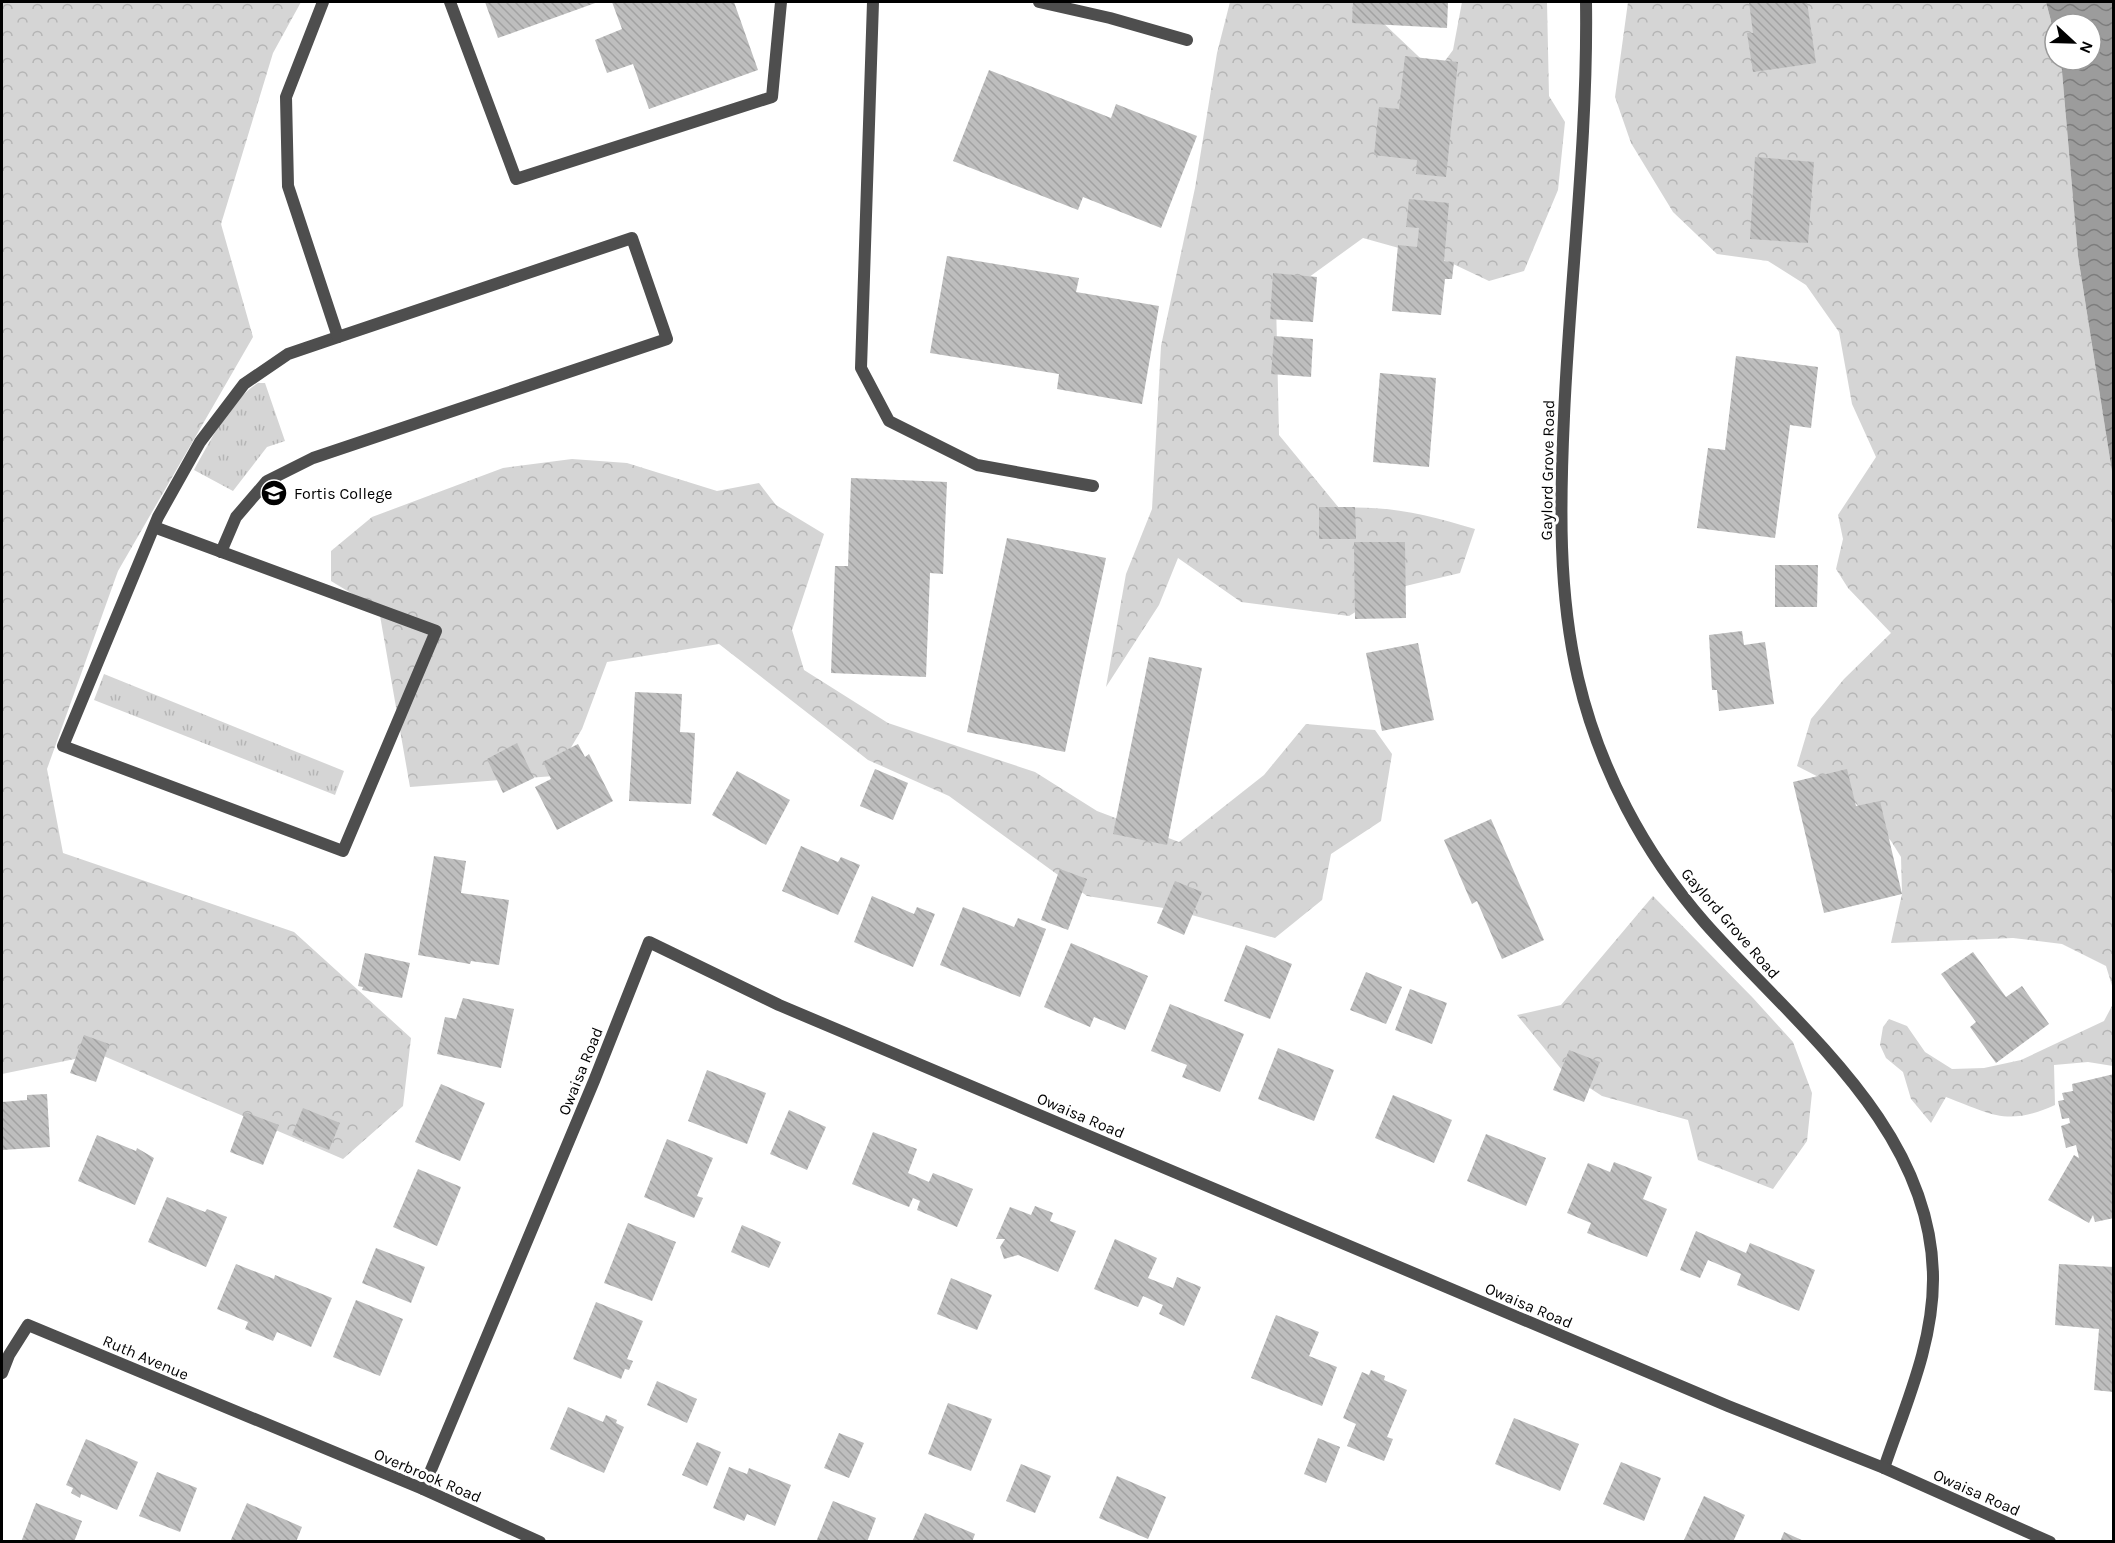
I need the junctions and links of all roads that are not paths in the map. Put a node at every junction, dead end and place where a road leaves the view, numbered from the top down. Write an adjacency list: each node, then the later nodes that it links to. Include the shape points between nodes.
1 (323, 2): 8 (street, via 286,98 288,186)
2 (450, 2): 3 (street, via 516,179 772,97)
3 (781, 2)
4 (873, 2): 9 (street, via 861,368 889,421 977,465)
5 (1040, 2): 7 (street)
6 (1586, 2): 14 (street, Gaylord Grove Road, via 1584,116 1569,307 1561,513 1566,601 1578,678 1616,789 1659,863 1704,921 1860,1091 1908,1171 1923,1210 1933,1280 1926,1343)
7 (1187, 40)
8 (338, 337): 10 (street, via 288,354 244,384 200,442); 11 (street, via 632,238 667,339 313,458 267,481 236,517)
9 (1093, 486)
10 (154, 527): 11 (street); 11 (street, via 63,746 343,852 436,632)
11 (221, 552)
12 (2, 1373): 13 (street, Ruth Avenue, via 28,1325)
13 (302, 1440): 15 (street, Overbrook Road)
14 (1884, 1468): 15 (street, Owaisa Road, via 1728,1407 779,1005 649,942); 17 (street, Owaisa Road)
15 (423, 1489): 16 (street, Overbrook Road)
16 (540, 1542)
17 (2050, 1542)

